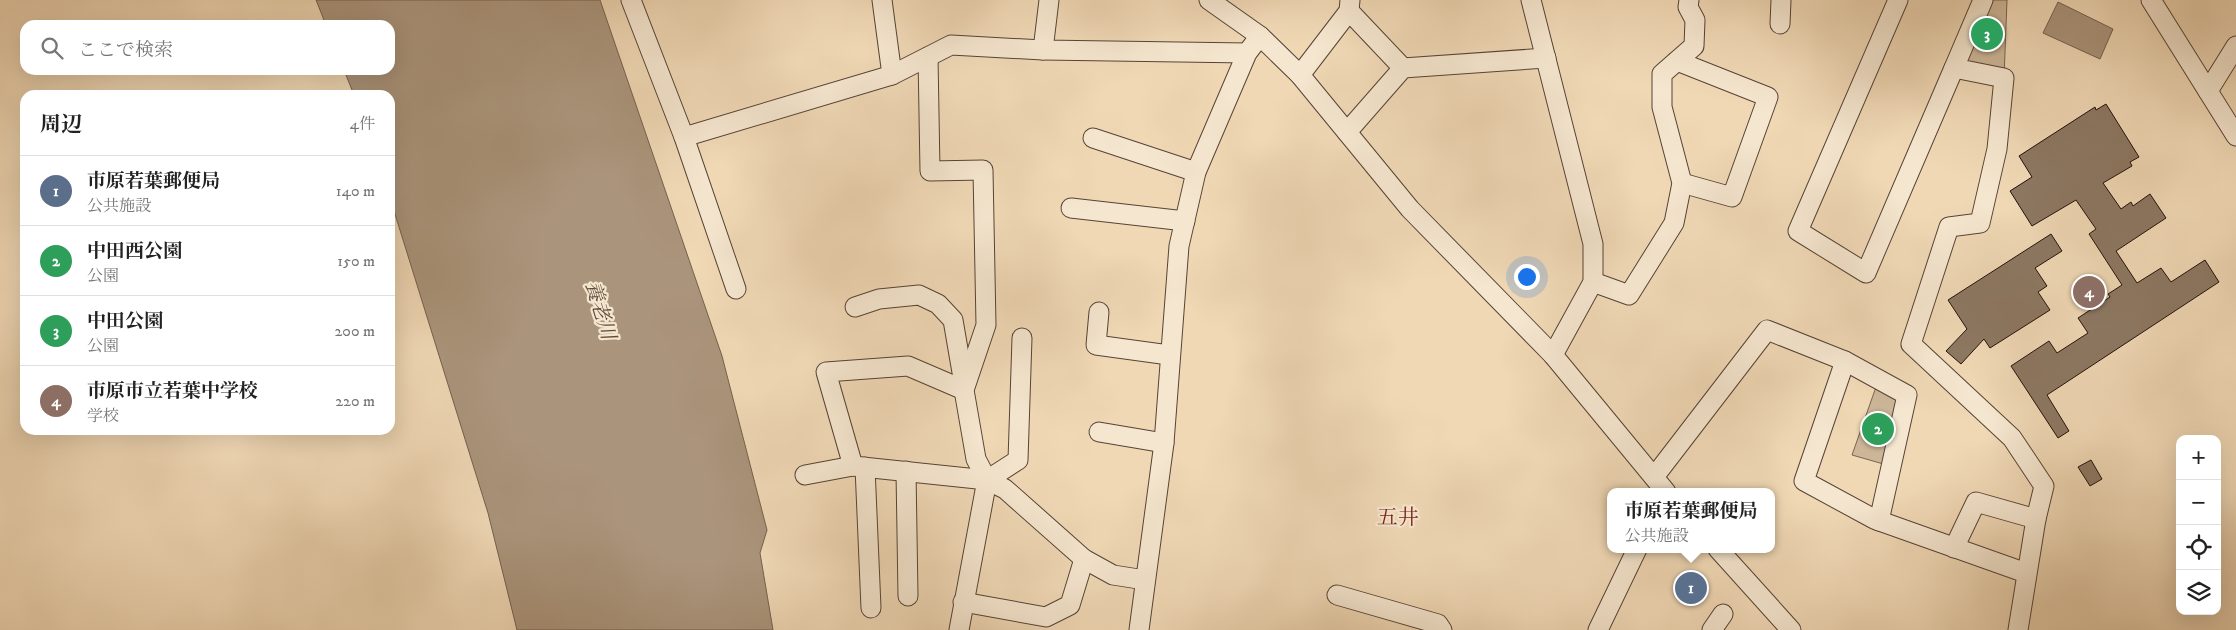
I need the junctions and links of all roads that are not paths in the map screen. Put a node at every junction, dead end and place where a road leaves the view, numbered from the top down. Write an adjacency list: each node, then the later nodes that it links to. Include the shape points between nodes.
1 (631, 0): 28 (street)
2 (882, 0): 23 (street)
3 (1048, 0): 16 (street)
4 (1209, 0): 14 (street)
5 (1531, 0): 19 (street)
6 (1690, 0): 20 (street, via 1688,7 1695,20 1694,46)
7 (1781, 0): 13 (street)
8 (1898, 0): 22 (street, via 1798,231 1866,274)
9 (1983, 0): 22 (street)
10 (2151, 0): 12 (street)
11 (1349, 5): 21 (street); 24 (street)
12 (2166, 9): 25 (street)
13 (1780, 24)
14 (1260, 36): 17 (street); 24 (street)
15 (2236, 46): 25 (street)
16 (1043, 50): 17 (street); 18 (street, via 951,45)
17 (1247, 53): 30 (street)
18 (928, 57): 23 (street); 42 (street, via 930,170 983,170 986,325)
19 (1546, 58): 21 (street); 34 (street, via 1593,244)
20 (1677, 61): 31 (street, via 1662,74 1662,107); 31 (street, via 1768,97 1732,197)
21 (1403, 68): 26 (street)
22 (1954, 68): 50 (street, via 2004,78 1997,150 1980,223 1948,227 1911,344 2012,438 2044,486)
23 (892, 75): 28 (street)
24 (1300, 76): 26 (street)
25 (2208, 91): 27 (street)
26 (1347, 132): 39 (street, via 1410,209)
27 (2236, 136)
28 (684, 137): 35 (street)
29 (1093, 138): 30 (street)
30 (1196, 172): 33 (street)
31 (1682, 183): 34 (street, via 1674,223 1629,295)
32 (1071, 208): 33 (street)
33 (1185, 221): 40 (street, via 1179,246)
34 (1593, 282): 39 (street)
35 (736, 289)
36 (856, 307): 42 (street, via 879,299 919,295 938,304 953,320)
37 (1100, 312): 40 (street, via 1096,345)
38 (1022, 338): 48 (street, via 1018,460)
39 (1553, 354): 49 (street)
40 (1169, 355): 44 (street)
41 (1845, 361): 49 (street, via 1767,330); 51 (street, via 1907,395); 51 (street, via 1804,481)
42 (964, 390): 45 (street, via 908,366 826,372); 48 (street, via 976,459)
43 (1099, 432): 44 (street)
44 (1164, 443): 57 (street)
45 (859, 466): 46 (street); 47 (street); 61 (street)
46 (906, 471): 48 (street); 59 (street)
47 (805, 475)
48 (987, 480): 55 (street, via 1005,489); 60 (street)
49 (1662, 488)
50 (2036, 519): 52 (street, via 1976,502); 56 (street)
51 (1879, 521): 52 (street)
52 (1954, 548): 56 (street)
53 (1635, 553): 67 (street)
54 (1721, 553): 63 (street)
55 (1084, 559): 57 (street, via 1113,576); 60 (street, via 1070,605 1046,618)
56 (2026, 573): 69 (street)
57 (1144, 580): 65 (street)
58 (1337, 595): 66 (street, via 1438,624)
59 (908, 596)
60 (963, 602): 64 (street)
61 (872, 608)
62 (1723, 614): 68 (street)
63 (1786, 628)
64 (959, 630)
65 (1139, 630)
66 (1442, 630)
67 (1598, 630)
68 (1712, 630)
69 (2018, 630)

